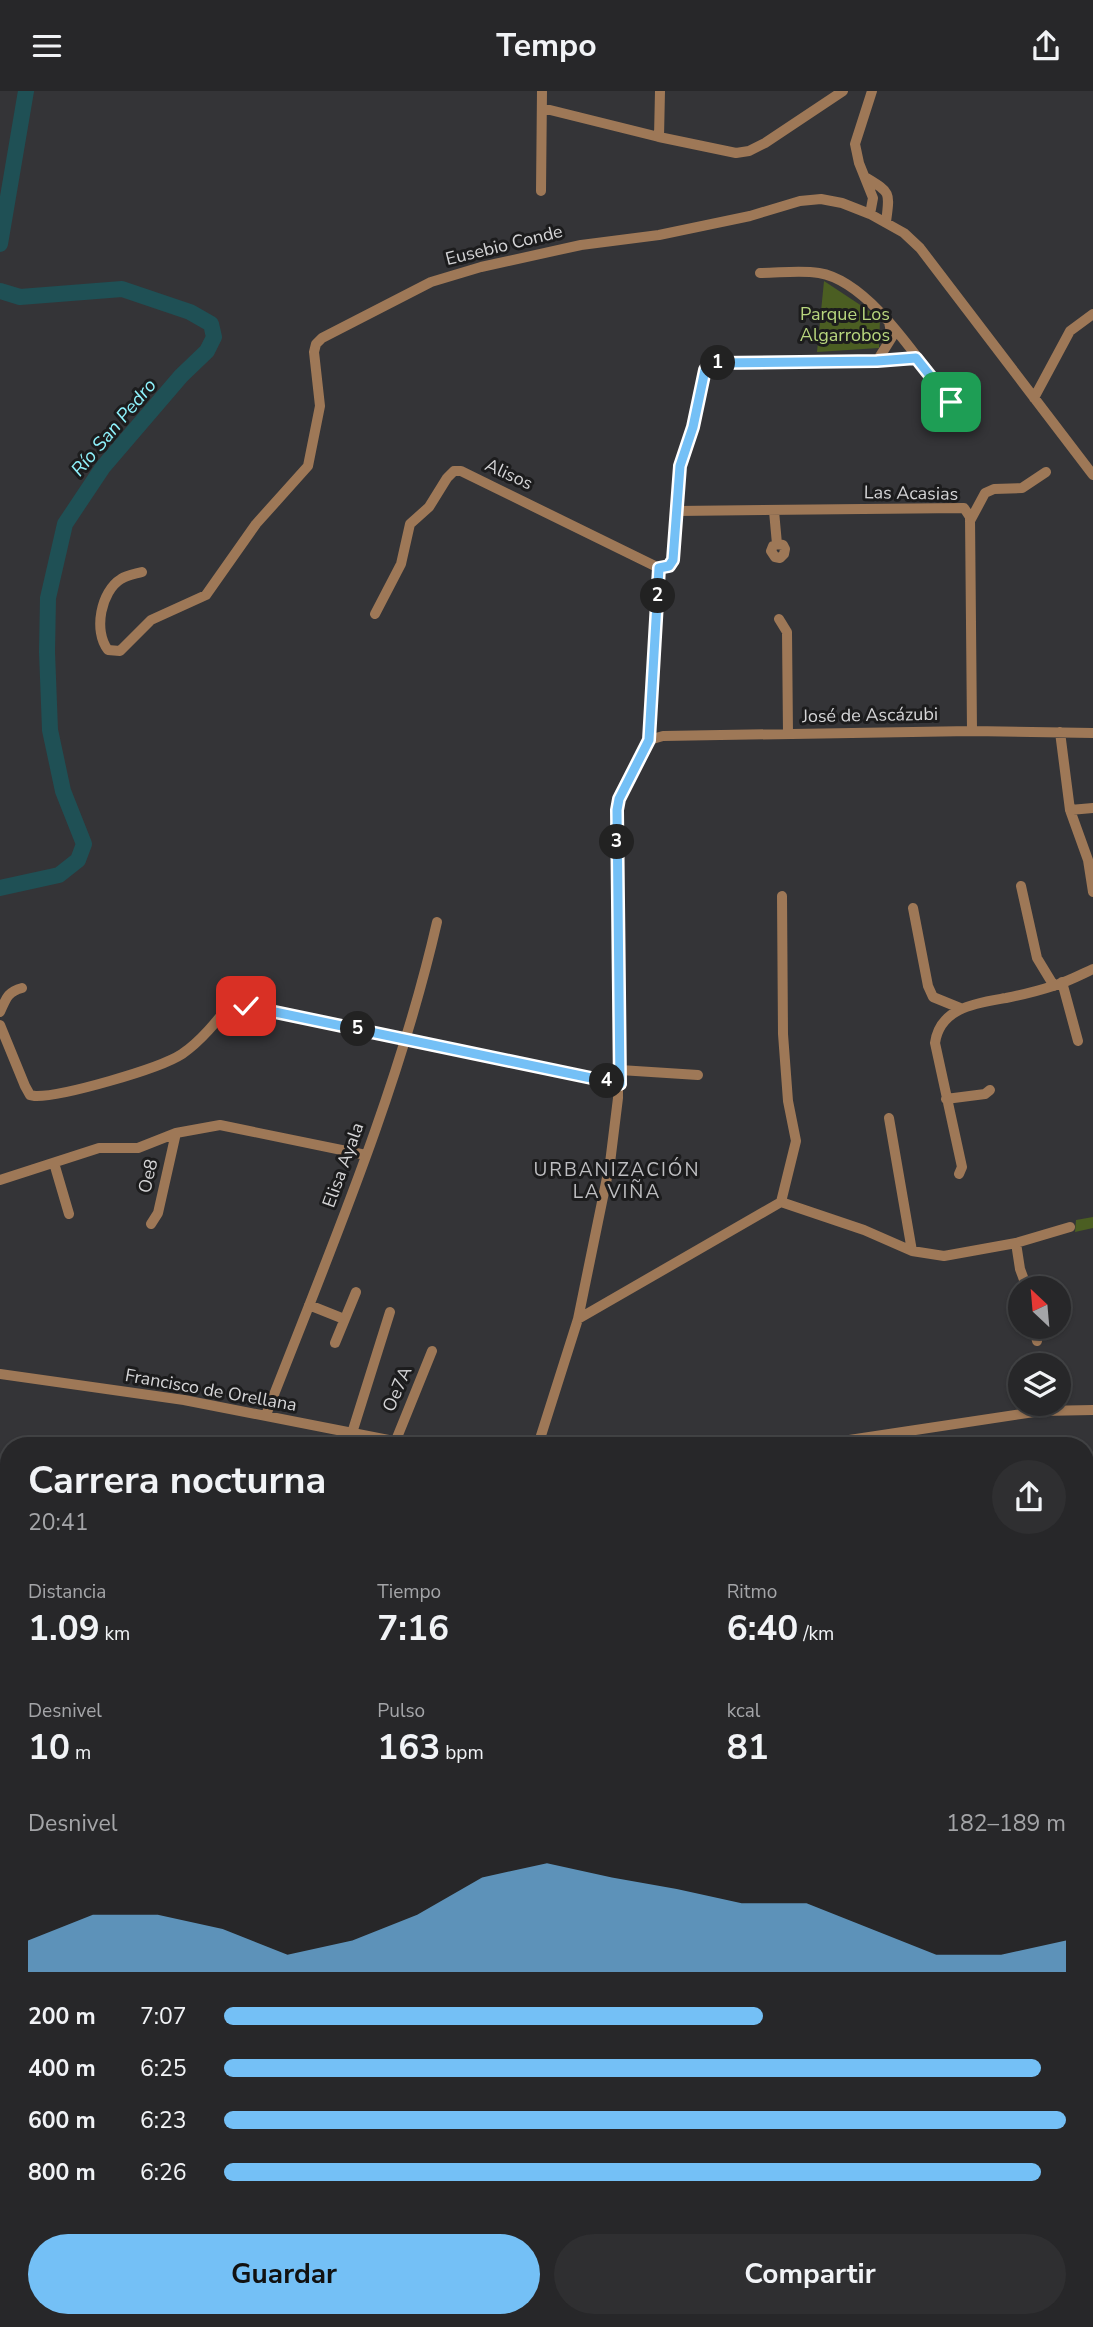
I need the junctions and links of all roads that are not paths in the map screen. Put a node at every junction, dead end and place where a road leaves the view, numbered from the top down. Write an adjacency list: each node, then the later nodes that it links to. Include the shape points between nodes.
1 (542, 91): 5 (street)
2 (660, 91): 6 (street)
3 (843, 91): 6 (street, via 749,151 736,153)
4 (872, 91): 7 (street, via 855,144)
5 (542, 108): 6 (street); 8 (street)
6 (659, 137)
7 (865, 177): 9 (street, via 873,198); 10 (street, via 886,190)
8 (541, 191)
9 (870, 214): 10 (street, Eusebio Conde); 25 (street, Eusebio Conde, via 821,199 800,201 659,235 580,245 430,282 321,338 314,359 320,406 308,466 256,524 206,595 151,619 120,651 108,650 102,636 104,600 120,580)
10 (886, 222): 16 (street, Eusebio Conde, via 920,248)
11 (760, 273): 13 (street, via 820,273 853,286)
12 (1093, 314): 16 (street, via 1070,331)
13 (889, 320): 14 (street); 15 (street, via 892,337)
14 (916, 358): 15 (street); 17 (street)
15 (877, 361): 20 (street, via 709,364 680,466)
16 (1034, 398): 19 (street, Eusebio Conde)
17 (951, 402)
18 (1046, 472): 22 (street, via 1022,488 985,493)
19 (1093, 475)
20 (677, 511): 21 (street, Las Acasias); 24 (street, via 673,560)
21 (774, 511): 22 (street, Las Acasias, via 964,509); 23 (street)
22 (970, 521): 28 (street, Las Acasias)
23 (777, 544)
24 (659, 568): 26 (street, Alisos, via 454,471 429,507 410,524 401,564); 32 (street)
25 (142, 572)
26 (374, 614)
27 (779, 619): 31 (street, via 788,632)
28 (972, 731): 29 (street, José de Ascázubi); 31 (street, José de Ascázubi)
29 (1060, 732): 30 (street, José de Ascázubi); 34 (street)
30 (1093, 733)
31 (789, 734): 32 (street, José de Ascázubi)
32 (649, 740): 48 (street, via 617,810)
33 (1093, 808): 34 (street)
34 (1070, 810): 36 (street, via 1088,860)
35 (1021, 886): 41 (street, via 1037,958)
36 (1093, 892)
37 (782, 896): 59 (street, via 785,1060 796,1141)
38 (913, 908): 43 (street, via 933,997)
39 (437, 922): 46 (street, Elisa Ayala)
40 (1093, 969): 41 (street)
41 (1058, 984): 43 (street); 47 (street)
42 (22, 988): 44 (street, via 6,996)
43 (960, 1008): 52 (street, via 936,1030)
44 (0, 1012)
45 (0, 1025): 46 (street, via 30,1095 42,1096 170,1061 192,1046 231,1003)
46 (406, 1040): 50 (street); 55 (street, Elisa Ayala)
47 (1078, 1041)
48 (620, 1070): 49 (street); 50 (street)
49 (698, 1076)
50 (620, 1084): 70 (street, via 610,1163)
51 (990, 1090): 52 (street)
52 (946, 1099): 57 (street, via 962,1167)
53 (889, 1118): 64 (street)
54 (176, 1133): 55 (street, via 219,1125); 56 (street, via 138,1148 99,1148); 61 (street, Oe8, via 158,1213)
55 (366, 1155): 67 (street, Elisa Ayala)
56 (54, 1163): 58 (street); 60 (street)
57 (959, 1174)
58 (0, 1180)
59 (781, 1202): 64 (street); 70 (street)
60 (69, 1214)
61 (151, 1224)
62 (1070, 1227): 63 (street)
63 (1016, 1243): 64 (street, via 944,1256); 65 (street)
64 (912, 1251)
65 (1023, 1276)
66 (356, 1292): 69 (street)
67 (309, 1305): 69 (street); 75 (street, Elisa Ayala)
68 (390, 1312): 76 (street)
69 (344, 1319): 71 (street)
70 (578, 1319): 79 (street)
71 (335, 1343)
72 (432, 1351): 78 (street, Oe7A)
73 (0, 1374): 75 (street, Francisco de Orellana)
74 (1093, 1410): 80 (street, via 1041,1411)
75 (266, 1415): 76 (street, Francisco de Orellana)
76 (352, 1433): 77 (street, Francisco de Orellana)
77 (377, 1437)
78 (397, 1437)
79 (541, 1437)
80 (879, 1437)

